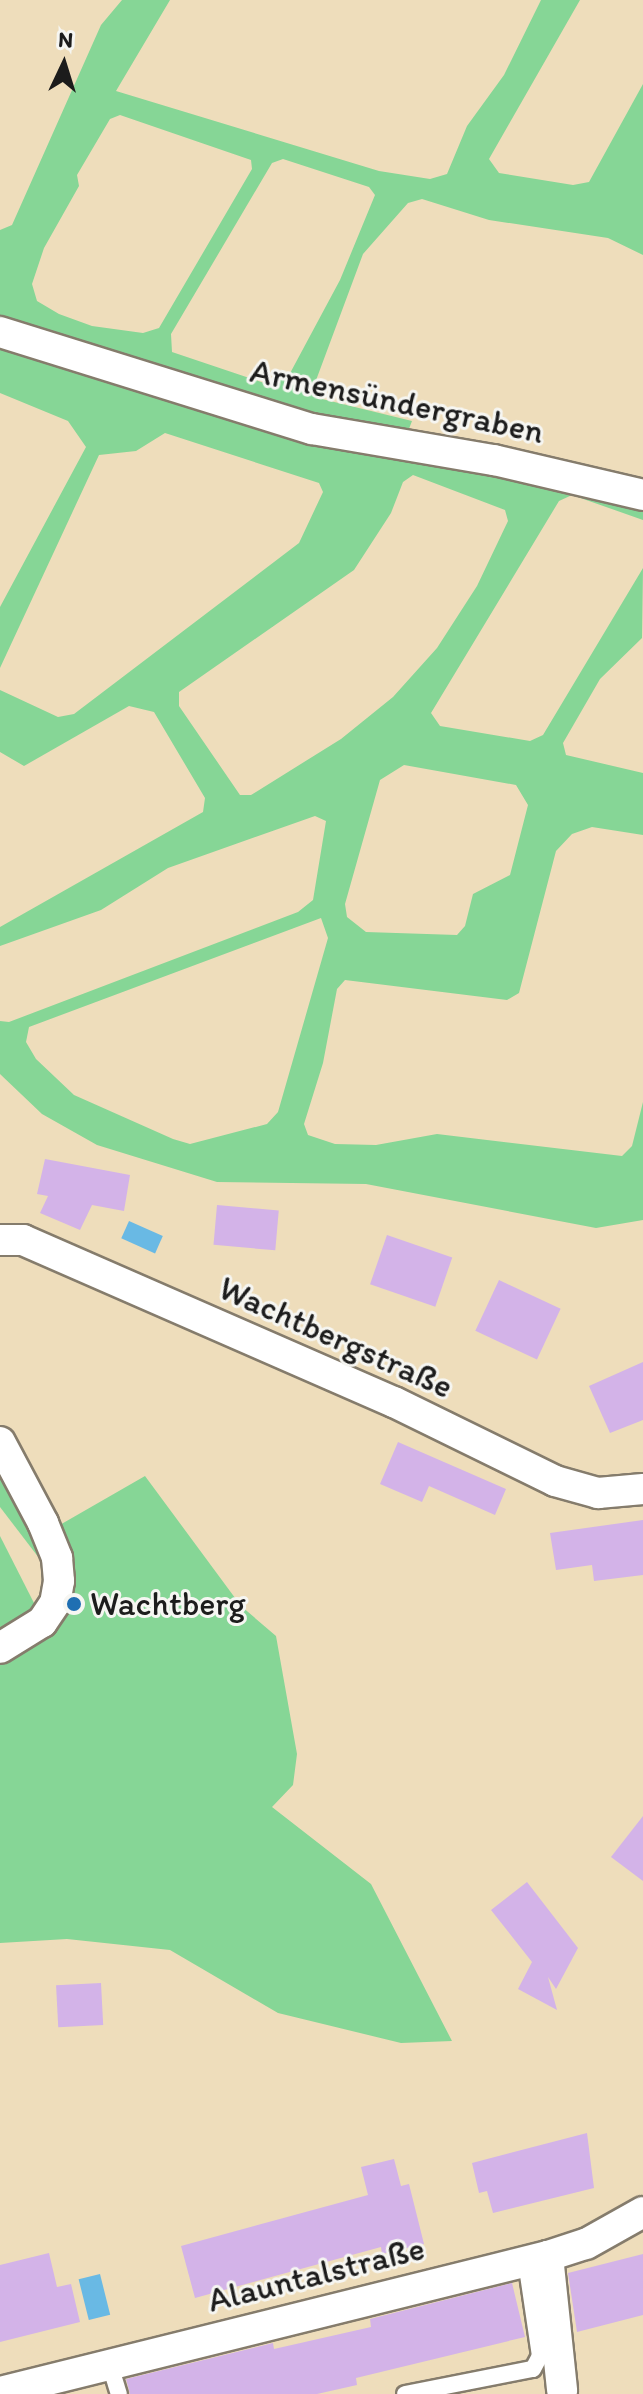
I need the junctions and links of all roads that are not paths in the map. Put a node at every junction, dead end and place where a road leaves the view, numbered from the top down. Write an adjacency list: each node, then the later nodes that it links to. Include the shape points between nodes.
1 (0, 332): 2 (street, Armensündergraben, via 312,429 494,460)
2 (643, 495)
3 (0, 1240): 5 (street, Wachtbergstraße, via 23,1240 394,1402 555,1481 598,1493)
4 (0, 1442): 6 (street, via 57,1558 55,1603 42,1622)
5 (643, 1489)
6 (0, 1648)
7 (643, 2212): 8 (street, Alauntalstraße, via 586,2244)
8 (537, 2259): 9 (street, Alauntalstraße); 10 (street); 13 (lane, via 540,2356 533,2369)
9 (110, 2365): 11 (street, Alauntalstraße); 12 (lane)
10 (562, 2390)
11 (0, 2392)
12 (119, 2394)
13 (405, 2394)

